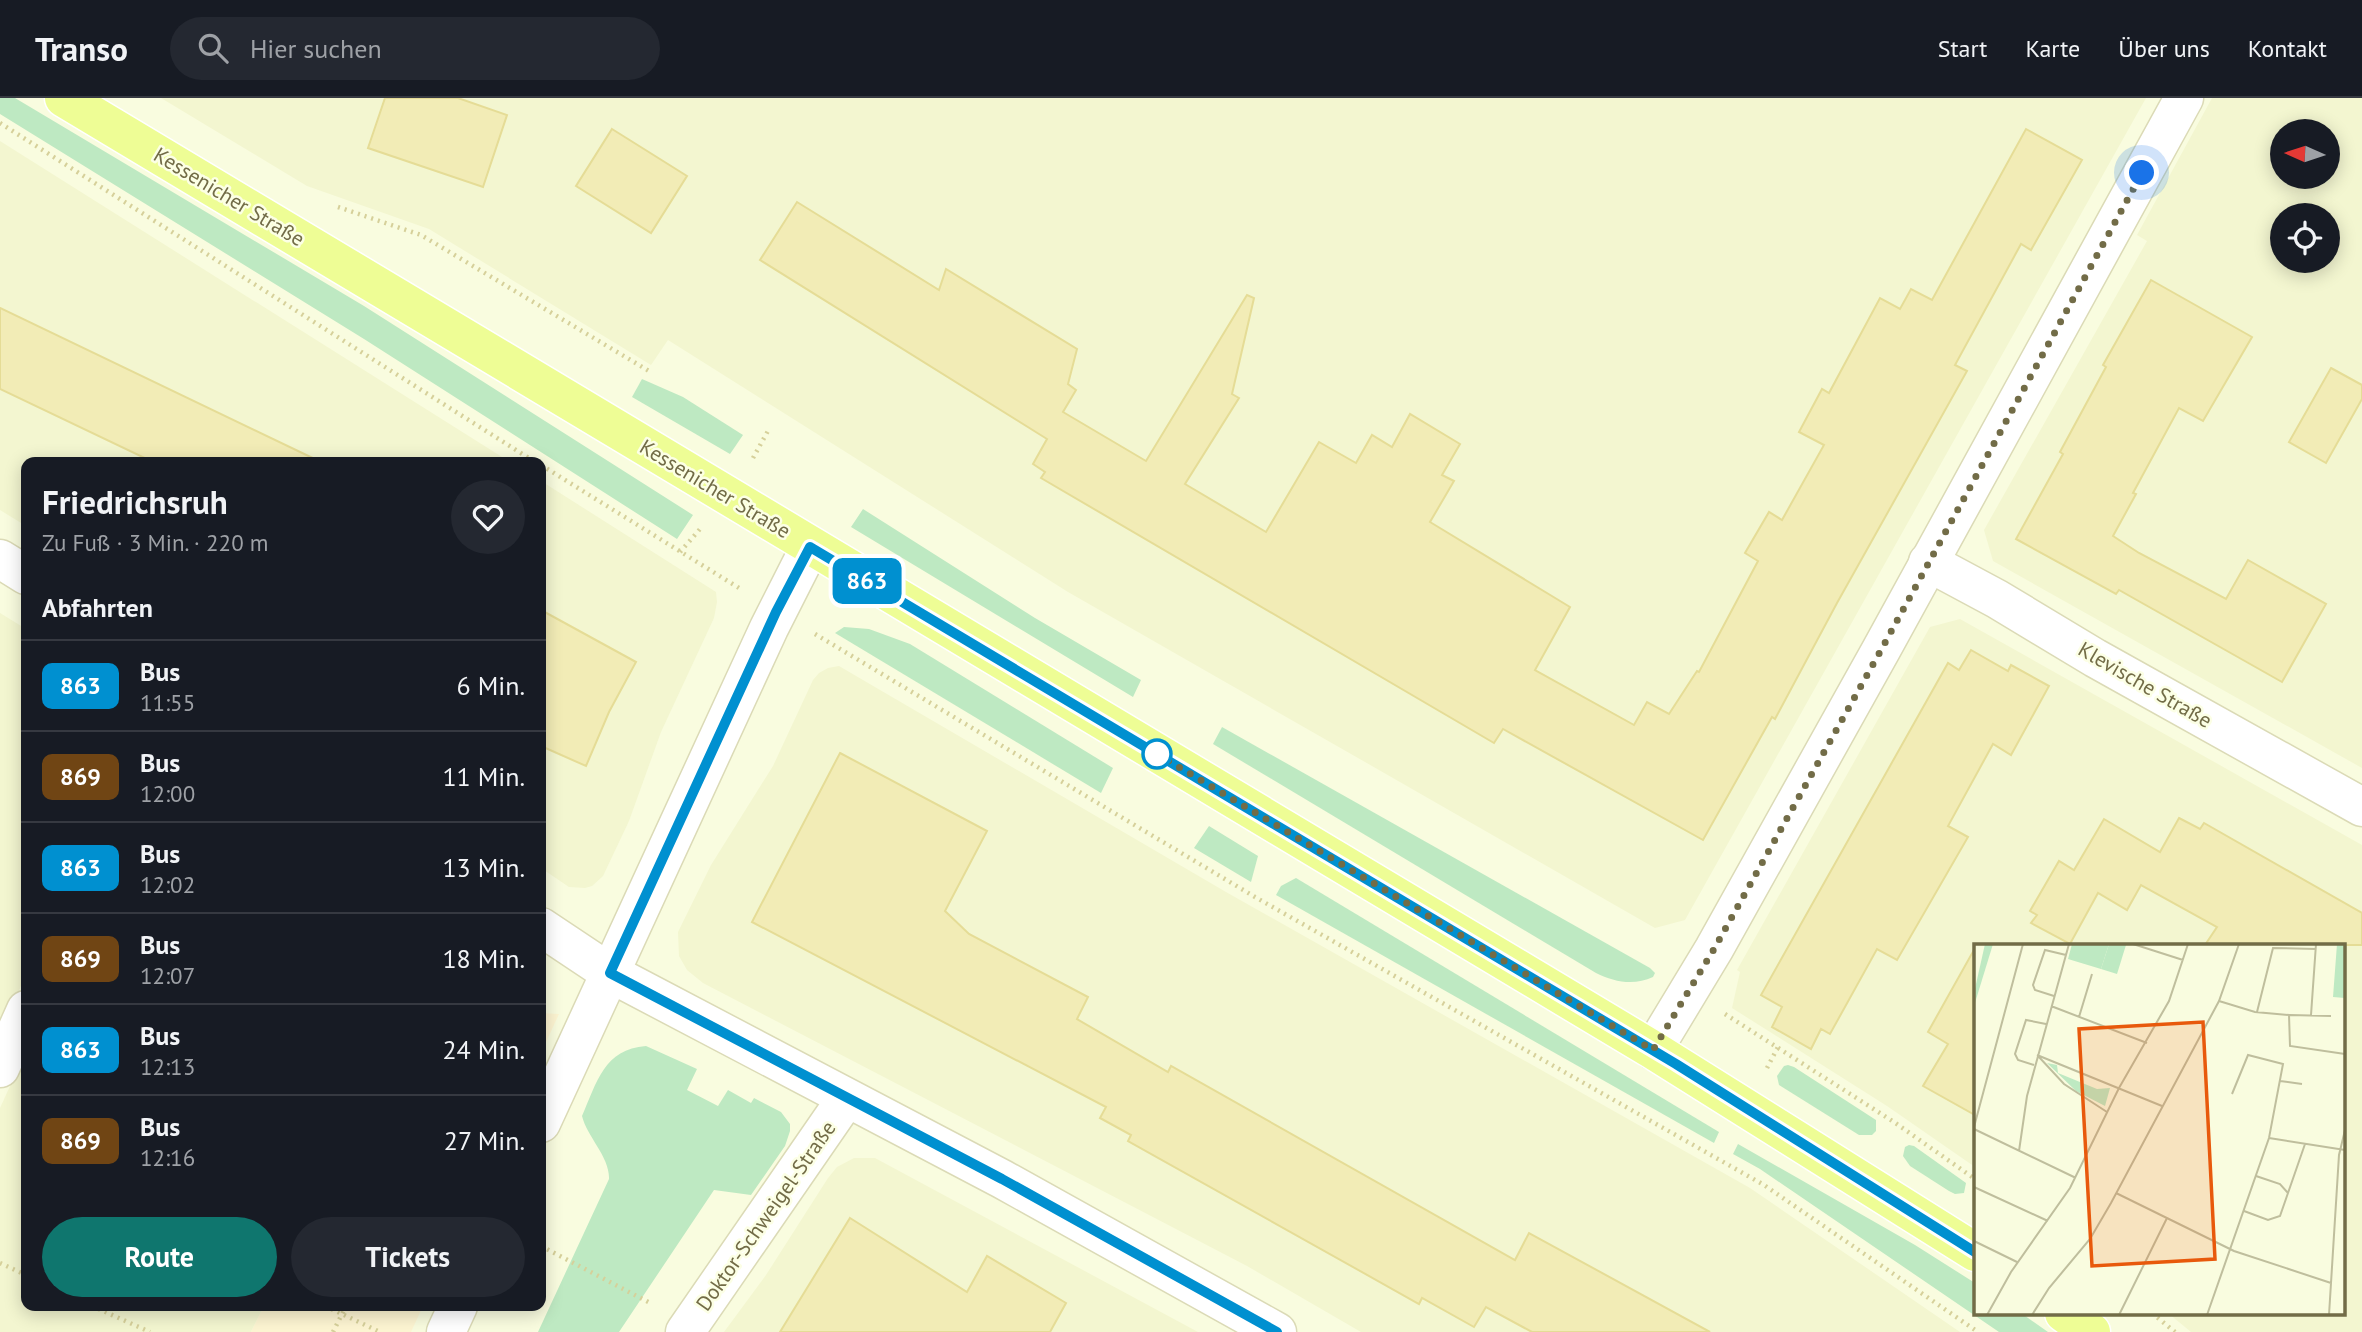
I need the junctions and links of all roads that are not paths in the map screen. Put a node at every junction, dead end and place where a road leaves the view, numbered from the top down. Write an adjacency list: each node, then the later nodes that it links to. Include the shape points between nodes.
1 (64, 98): 3 (main road, Kessenicher Straße)
2 (2184, 98): 5 (street)
3 (810, 547): 9 (street); 11 (main road, Kessenicher Straße)
4 (0, 559): 6 (street)
5 (1928, 562): 7 (street, Klevische Straße); 11 (street, via 1714,949)
6 (21, 572)
7 (2362, 807)
8 (546, 930): 9 (street)
9 (610, 973): 13 (street); 14 (street)
10 (21, 1021): 12 (street)
11 (1653, 1050): 15 (main road, Kessenicher Straße)
12 (0, 1068)
13 (846, 1099): 19 (street, Doktor-Schweigel-Straße); 20 (street, via 1002,1179)
14 (546, 1112)
15 (1974, 1251)
16 (456, 1311): 18 (street)
17 (2065, 1314): 21 (main road)
18 (446, 1332)
19 (685, 1332)
20 (1277, 1332)
21 (2091, 1332)

